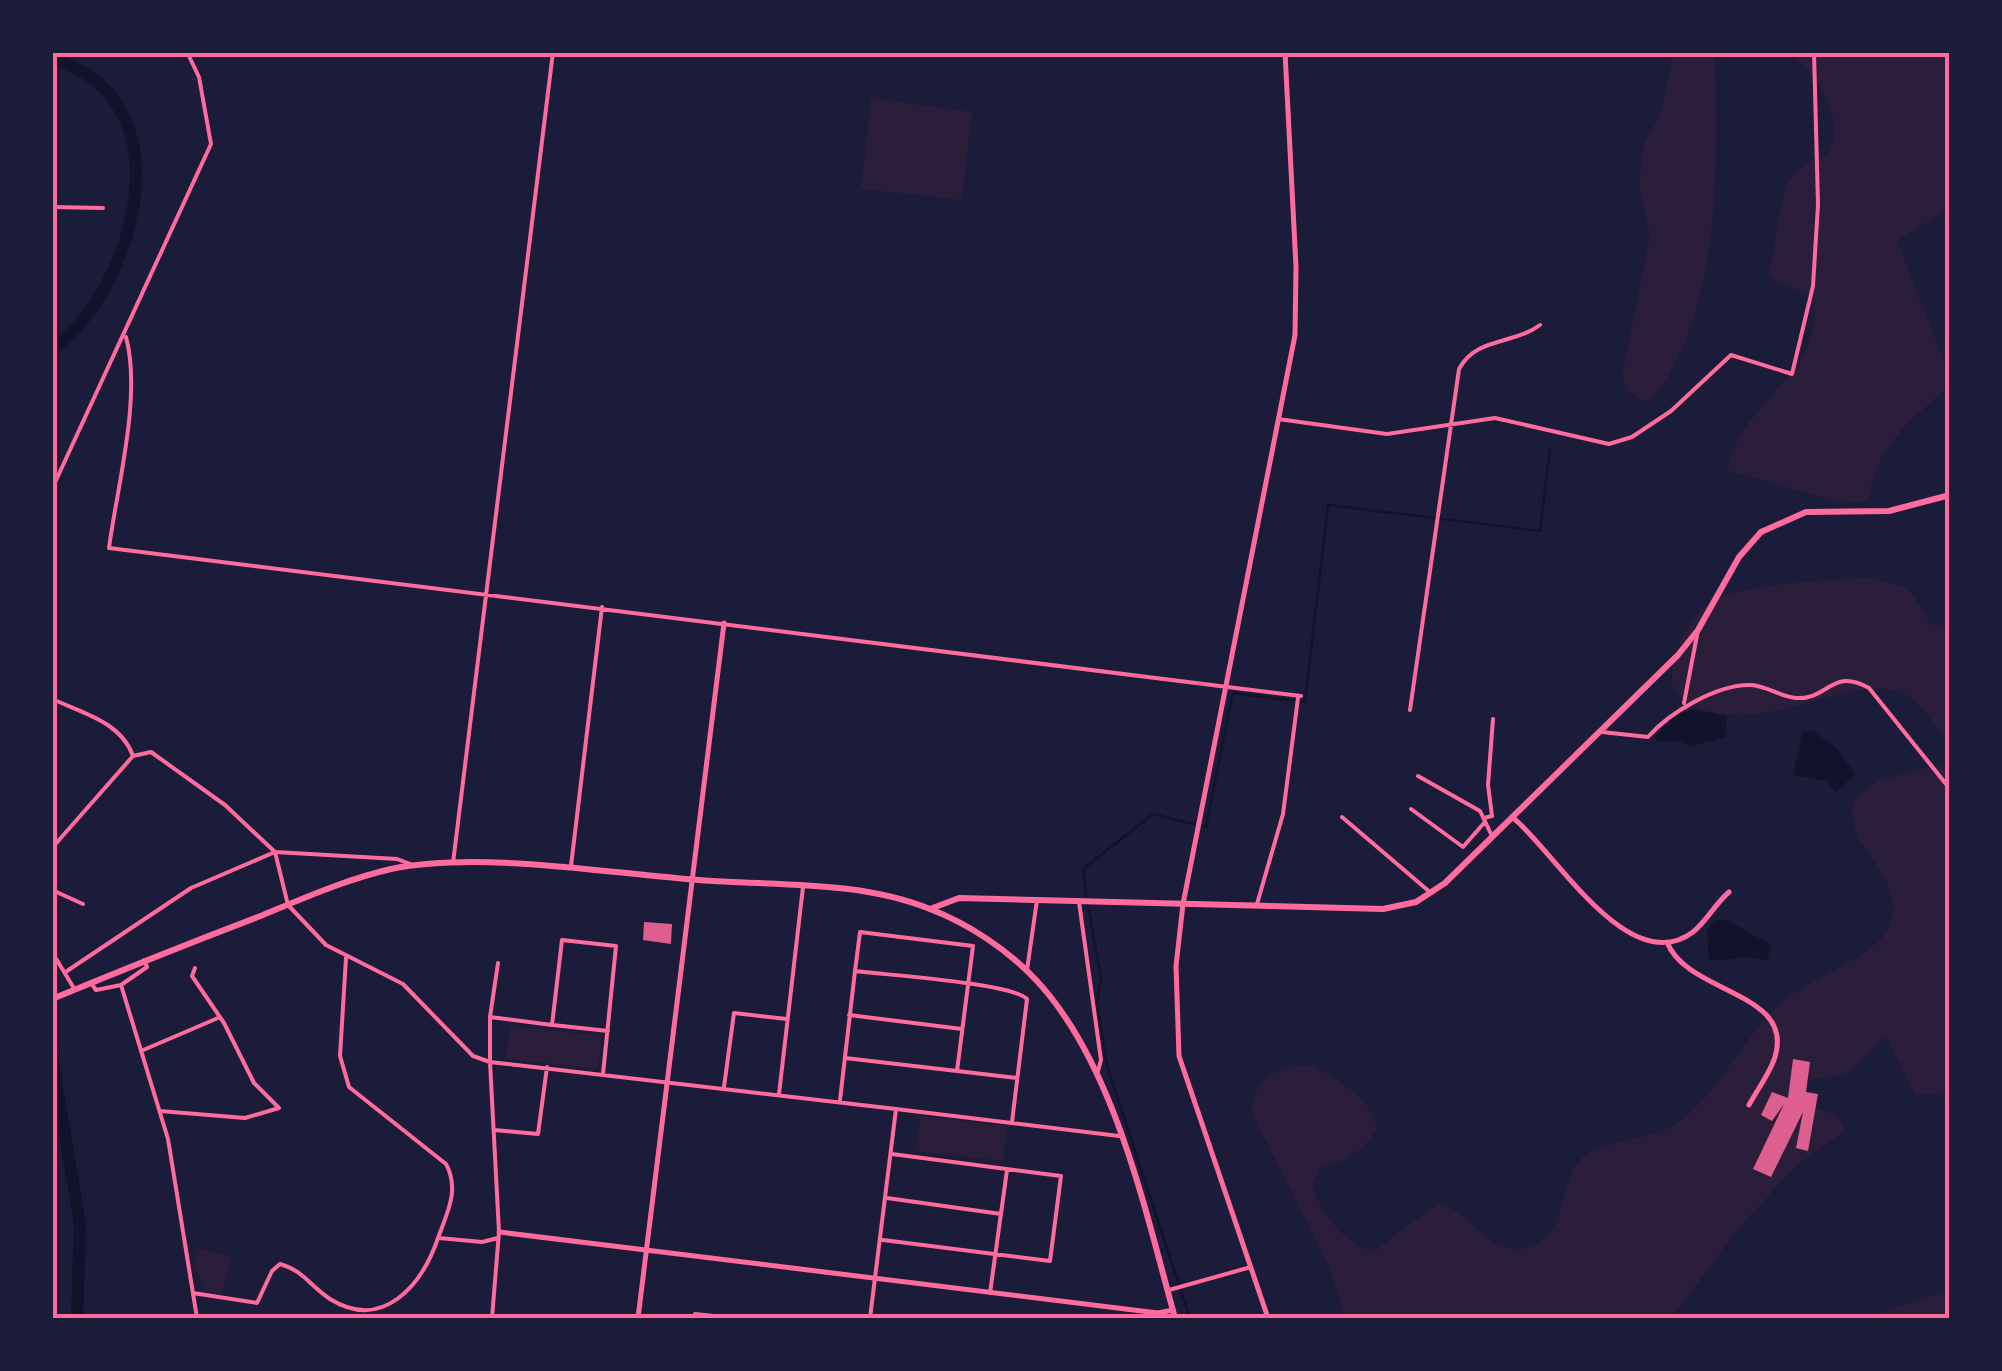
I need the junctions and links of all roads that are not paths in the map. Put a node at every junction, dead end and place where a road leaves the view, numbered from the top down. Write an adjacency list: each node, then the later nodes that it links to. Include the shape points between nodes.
1 (187, 52): 8 (street, via 211,144)
2 (552, 52): 13 (street)
3 (1285, 52): 9 (street, via 1297,307)
4 (1814, 52): 10 (street, via 1814,286 1792,374 1731,355 1648,428 1609,444 1496,418)
5 (52, 207): 6 (street)
6 (103, 208)
7 (1540, 326): 10 (street, via 1466,356)
8 (126, 338): 11 (street); 13 (street, via 130,392 109,548)
9 (1278, 419): 10 (street, via 1386,434); 17 (street)
10 (1450, 425): 20 (street)
11 (52, 489)
12 (1950, 495): 16 (main road, via 1889,511 1806,512 1776,522 1747,545)
13 (485, 595): 14 (street); 33 (street)
14 (602, 607): 15 (street); 35 (street)
15 (724, 623): 17 (street); 36 (street)
16 (1698, 630): 19 (street); 22 (main road)
17 (1225, 684): 44 (street); 45 (street, via 1299,696 1283,814)
18 (52, 700): 23 (street, via 112,727)
19 (1684, 706): 22 (street, via 1648,737); 25 (street, via 1746,685 1798,698 1838,680 1858,682)
20 (1410, 710)
21 (1493, 719): 29 (street, via 1492,816)
22 (1602, 732): 28 (main road)
23 (133, 756): 31 (street); 32 (street, via 152,752)
24 (1418, 776): 29 (street, via 1480,811)
25 (1950, 789)
26 (1411, 810): 29 (street, via 1463,847)
27 (1342, 817): 40 (street)
28 (1512, 817): 30 (main road); 48 (street, via 1565,878 1626,930)
29 (1484, 821): 30 (street)
30 (1492, 836): 40 (main road)
31 (52, 848)
32 (276, 852): 34 (street, via 396,859); 46 (street); 54 (street, via 191,888)
33 (452, 862): 34 (main road); 35 (main road)
34 (414, 866): 46 (main road)
35 (570, 870): 36 (main road)
36 (692, 880): 37 (main road); 77 (street)
37 (803, 887): 47 (main road, via 871,893); 65 (street)
38 (52, 890): 43 (street)
39 (1729, 892): 48 (street, via 1695,931)
40 (1431, 893): 45 (main road, via 1383,909)
41 (1037, 900): 42 (main road); 47 (main road, via 959,898); 55 (street)
42 (1084, 902): 44 (main road); 74 (street)
43 (83, 904)
44 (1184, 904): 45 (main road); 96 (street, via 1175,983 1179,1056)
45 (1257, 904)
46 (288, 905): 50 (street); 51 (main road)
47 (930, 909): 55 (main road, via 986,938)
48 (1667, 942): 81 (street, via 1704,982 1760,1005 1773,1024 1775,1058)
49 (52, 952): 54 (street)
50 (346, 958): 71 (street, via 403,984 473,1056); 92 (street, via 342,1071 349,1087 446,1164 454,1195)
51 (144, 960): 57 (main road); 58 (street, via 147,967)
52 (498, 963): 63 (street)
53 (195, 968): 64 (street, via 192,976)
54 (67, 970): 60 (street)
55 (1027, 970): 74 (main road, via 1064,1013)
56 (855, 971): 59 (street); 59 (street, via 860,932 973,946); 62 (street)
57 (91, 983): 58 (street, via 96,990); 60 (main road)
58 (121, 985): 69 (street)
59 (968, 985): 67 (street); 76 (street, via 1020,992 1027,999)
60 (72, 991): 61 (main road)
61 (52, 999)
62 (849, 1014): 67 (street); 70 (street)
63 (490, 1017): 66 (street); 71 (street)
64 (218, 1018): 69 (street); 83 (street, via 254,1083 279,1108 245,1118)
65 (787, 1020): 78 (street, via 734,1012); 79 (street)
66 (552, 1024): 68 (street); 68 (street, via 562,940 616,946)
67 (962, 1030): 73 (street)
68 (608, 1031): 75 (street)
69 (141, 1052): 83 (street)
70 (844, 1058): 73 (street); 80 (street)
71 (490, 1062): 72 (street); 85 (street)
72 (547, 1068): 75 (street); 85 (street, via 538,1134)
73 (957, 1071): 76 (street)
74 (1098, 1071): 86 (main road)
75 (603, 1074): 77 (street)
76 (1018, 1078): 84 (street)
77 (668, 1081): 78 (street); 94 (street)
78 (724, 1087): 79 (street)
79 (779, 1094): 80 (street)
80 (840, 1102): 82 (street)
81 (1749, 1105)
82 (896, 1109): 84 (street); 87 (street)
83 (160, 1111): 99 (street)
84 (1012, 1122): 86 (street)
85 (494, 1130): 91 (street)
86 (1120, 1136): 98 (main road)
87 (892, 1154): 88 (street); 89 (street)
88 (1008, 1170): 90 (street); 95 (street, via 1061,1176 1050,1262)
89 (887, 1198): 90 (street); 93 (street)
90 (1001, 1214): 95 (street)
91 (498, 1235): 92 (street, via 482,1242); 94 (street); 104 (street)
92 (438, 1238): 99 (street, via 430,1264 400,1301 378,1310 327,1298 312,1280 280,1264 257,1303)
93 (881, 1240): 95 (street); 97 (street)
94 (646, 1250): 97 (street); 105 (street)
95 (996, 1254): 100 (street)
96 (1251, 1267): 98 (street); 109 (street)
97 (875, 1279): 100 (street); 108 (street)
98 (1167, 1290): 101 (main road)
99 (193, 1293): 102 (street)
100 (990, 1293): 101 (street)
101 (1174, 1314)
102 (197, 1318): 103 (street)
103 (206, 1318)
104 (492, 1318)
105 (638, 1318)
106 (694, 1318): 107 (street)
107 (732, 1318)
108 (870, 1318)
109 (1268, 1318)

